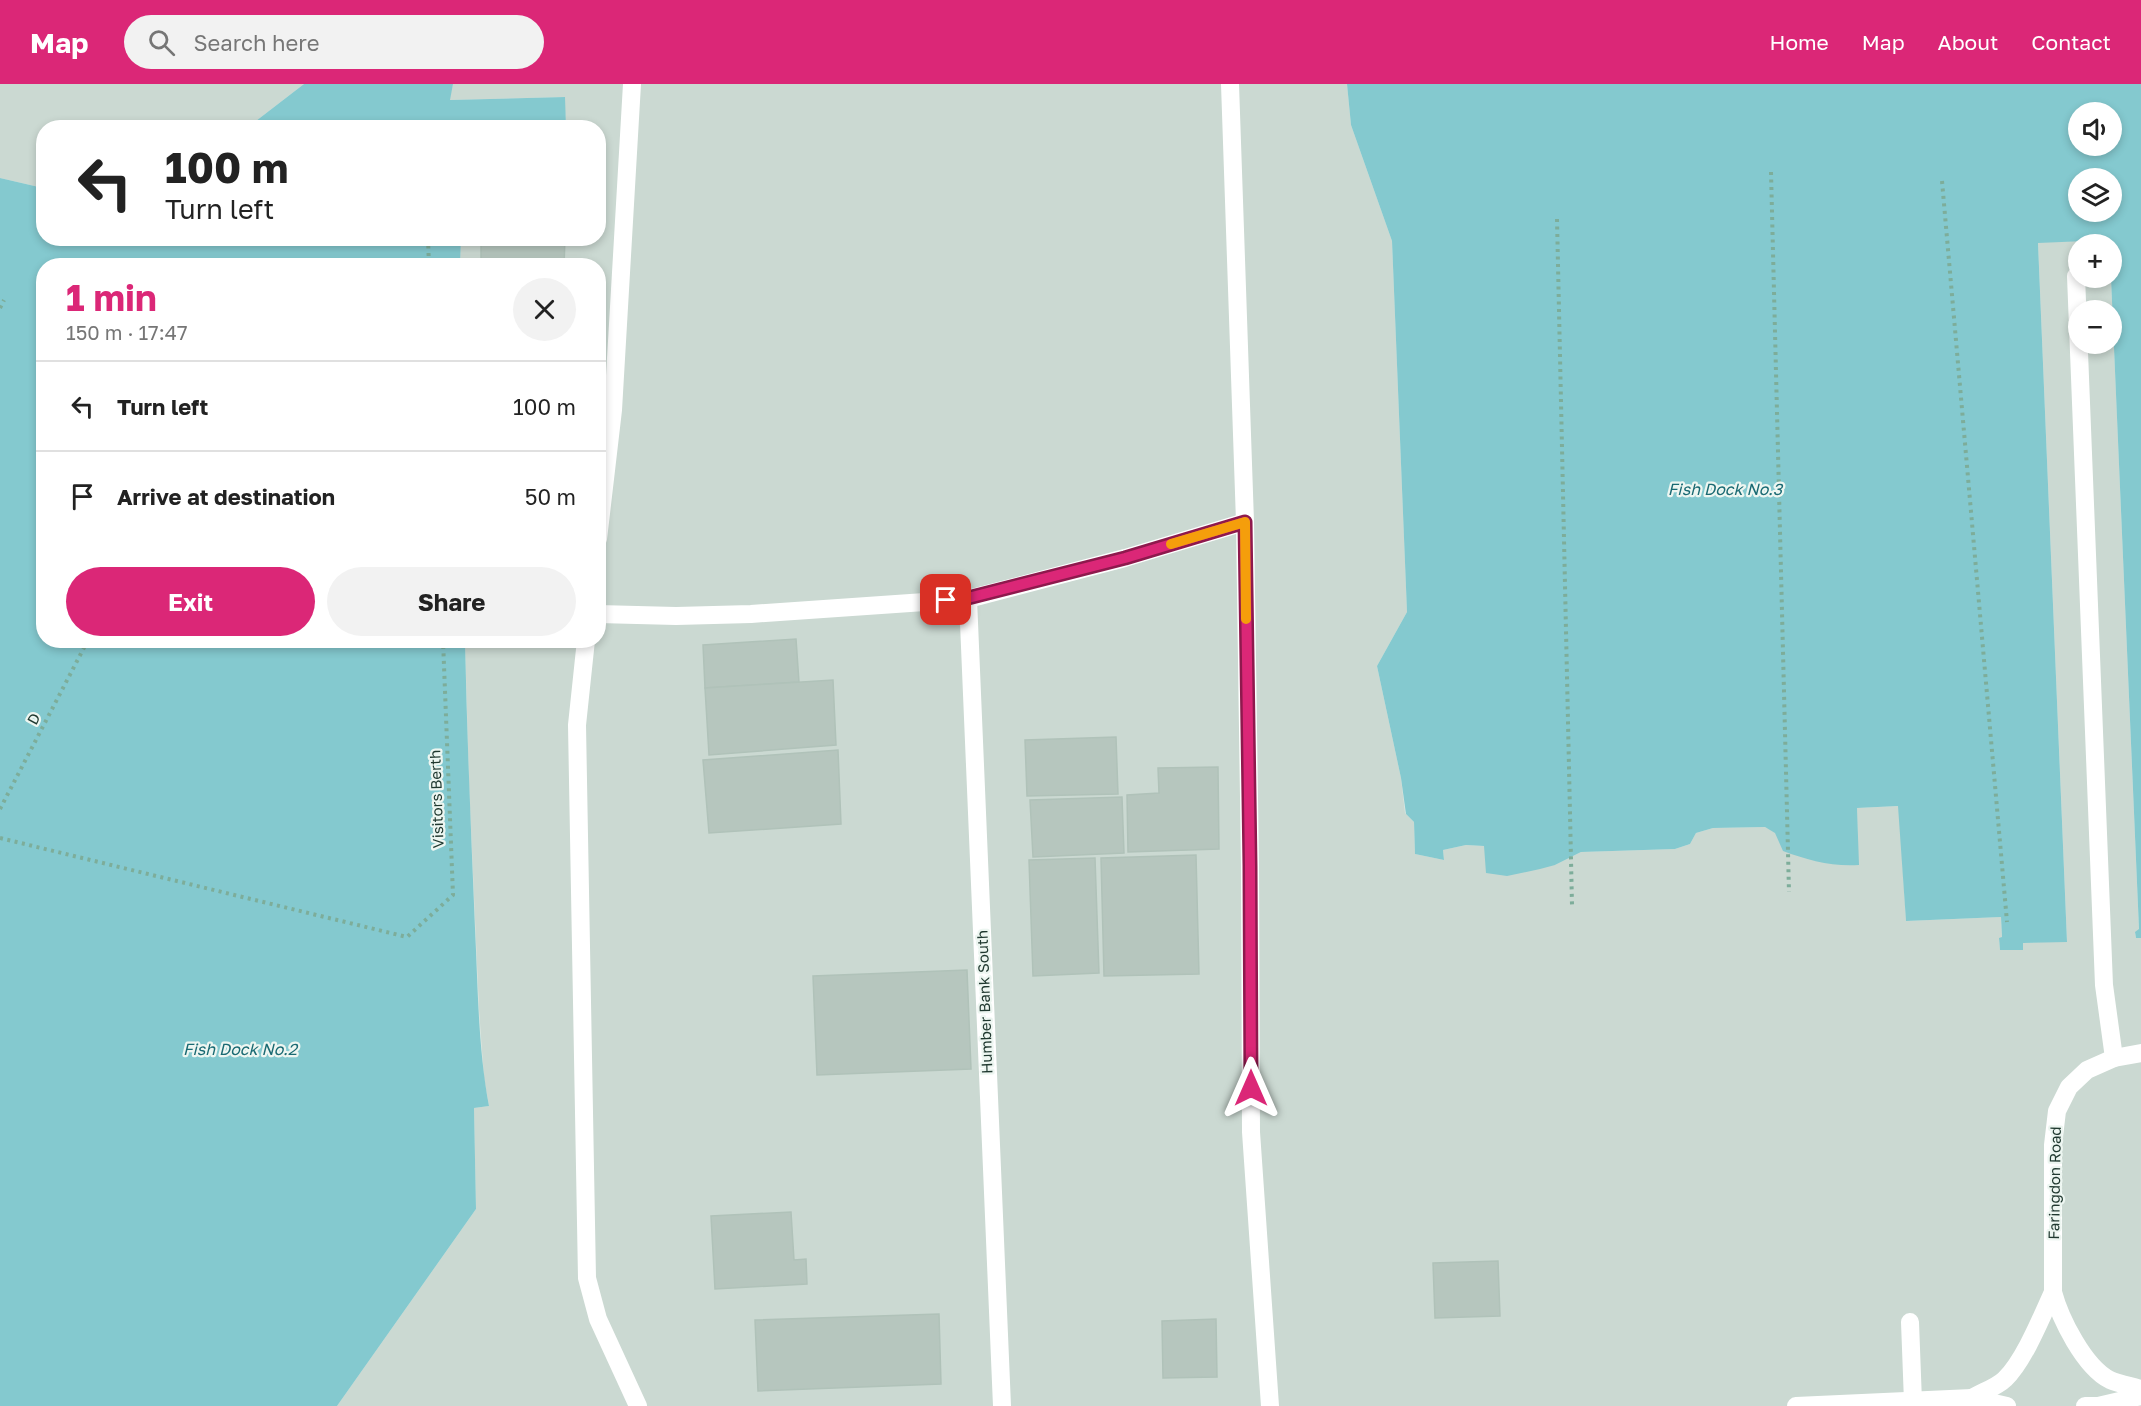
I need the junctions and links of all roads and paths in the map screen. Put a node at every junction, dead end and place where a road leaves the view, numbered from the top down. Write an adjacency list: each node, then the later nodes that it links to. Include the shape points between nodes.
1 (632, 84): 9 (street)
2 (1230, 84): 10 (street)
3 (1771, 172): 18 (path)
4 (1942, 181): 20 (path)
5 (1557, 219): 19 (path)
6 (2076, 288): 22 (street, via 2104,985)
7 (4, 300): 8 (path)
8 (0, 308)
9 (606, 470)
10 (1245, 522): 11 (street); 31 (street, via 1251,1132)
11 (968, 598): 12 (street, via 751,614); 30 (street, Humber Bank South)
12 (606, 614)
13 (84, 648): 16 (path, D)
14 (443, 648): 17 (path, Visitors Berth, via 453,895 407,937)
15 (585, 648): 29 (street, via 577,725 588,1278 598,1319)
16 (0, 809)
17 (0, 838)
18 (1789, 892)
19 (1572, 905)
20 (2007, 922)
21 (2141, 1053): 22 (street, Faringdon Road)
22 (2114, 1058): 23 (street, Faringdon Road, via 2081,1075 2069,1087 2057,1111 2053,1145)
23 (2053, 1292): 25 (street, Faringdon Road, via 2073,1340 2098,1370 2110,1380); 27 (street, Faringdon Road, via 2022,1355 2005,1379)
24 (1910, 1322): 28 (street)
25 (2141, 1389)
26 (2141, 1396): 34 (street)
27 (1972, 1398): 28 (street); 33 (street)
28 (1913, 1402): 32 (street)
29 (638, 1406)
30 (1002, 1406)
31 (1270, 1406)
32 (1796, 1406)
33 (2007, 1406)
34 (2085, 1406)

